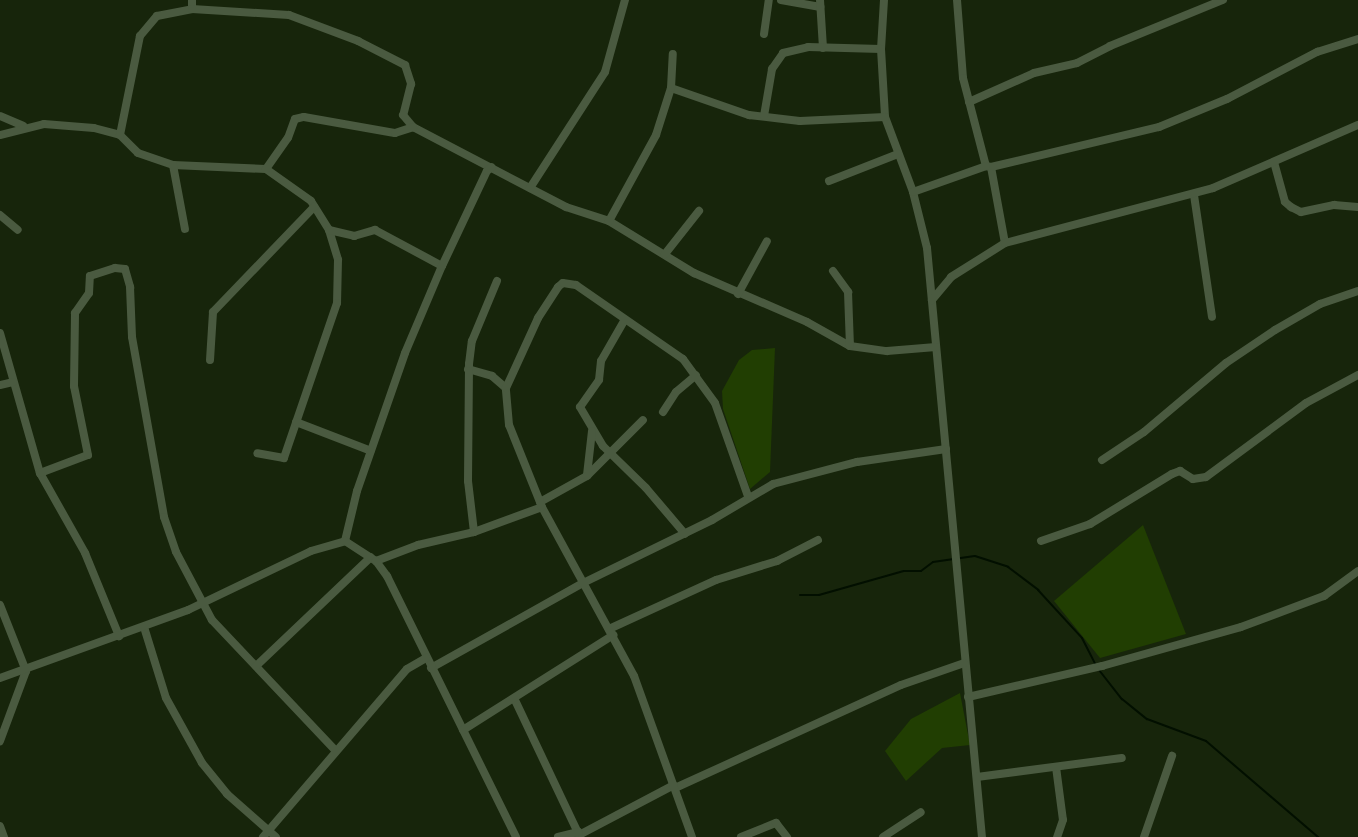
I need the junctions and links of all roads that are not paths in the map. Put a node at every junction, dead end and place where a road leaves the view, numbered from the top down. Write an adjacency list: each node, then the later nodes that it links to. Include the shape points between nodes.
1 (192, 0): 9 (street)
2 (625, 0): 32 (street, via 605,72)
3 (768, 0): 10 (street)
4 (781, 0): 8 (street)
5 (884, 0): 13 (street)
6 (957, 0): 16 (street, via 959,56)
7 (1223, 0): 16 (street, via 1077,63 1034,73)
8 (820, 4): 12 (street)
9 (192, 9): 22 (street, via 289,15 405,65 412,76 403,115); 24 (street, via 157,16 144,30)
10 (764, 34)
11 (1358, 39): 29 (street, via 1317,52 1227,99 1159,127)
12 (823, 48): 13 (street); 18 (street, via 792,49 777,59)
13 (881, 49): 19 (street)
14 (672, 54): 15 (street)
15 (671, 88): 18 (street, via 717,107); 39 (street, via 643,163)
16 (969, 102): 29 (street)
17 (0, 116): 21 (street)
18 (764, 116): 19 (street, via 800,121)
19 (885, 117): 25 (street)
20 (1358, 125): 26 (street)
21 (24, 127): 23 (street); 24 (street, via 67,124)
22 (412, 127): 28 (street); 30 (street, via 395,133 304,117 295,119 288,138)
23 (0, 135)
24 (120, 135): 27 (street, via 138,153)
25 (898, 154): 31 (street); 33 (street)
26 (1274, 162): 34 (street); 36 (street, via 1285,202 1291,207 1301,212 1334,205)
27 (173, 165): 30 (street); 40 (street)
28 (492, 167): 32 (street); 46 (street)
29 (988, 167): 33 (street); 44 (street)
30 (266, 169): 35 (street, via 288,181)
31 (829, 181)
32 (530, 188): 39 (street, via 566,207)
33 (913, 192): 51 (street, via 927,248)
34 (1194, 195): 44 (street); 52 (street)
35 (314, 207): 42 (street); 57 (street, via 213,312)
36 (1358, 207)
37 (699, 211): 45 (street)
38 (0, 215): 41 (street)
39 (609, 220): 45 (street)
40 (185, 229)
41 (18, 230)
42 (328, 230): 46 (street, via 354,236 375,230); 68 (street, via 338,260 337,303)
43 (768, 241): 50 (street)
44 (1005, 243): 51 (street, via 951,277)
45 (665, 254): 50 (street)
46 (442, 266): 71 (street, via 405,353)
47 (833, 271): 55 (street, via 848,292)
48 (497, 282): 59 (street, via 472,341)
49 (1358, 291): 74 (street, via 1320,304 1275,330 1226,363 1144,432)
50 (738, 294): 55 (street, via 807,322)
51 (932, 300): 56 (street)
52 (1212, 317)
53 (624, 321): 58 (street, via 576,285 563,283 538,318); 60 (street, via 665,346); 69 (street, via 601,361 599,380 580,407)
54 (0, 333): 63 (street)
55 (850, 346): 56 (street, via 887,351)
56 (936, 347): 70 (street)
57 (210, 360)
58 (515, 368): 62 (street); 65 (street)
59 (468, 369): 62 (street); 79 (street, via 468,481)
60 (696, 375): 66 (street, via 676,392); 77 (street, via 725,426 735,467)
61 (1358, 375): 83 (street, via 1306,403 1206,477 1193,479 1180,471 1172,474 1090,524)
62 (494, 377): 65 (street)
63 (13, 382): 64 (street); 75 (street)
64 (0, 385)
65 (506, 388): 78 (street, via 509,425)
66 (663, 412)
67 (643, 420): 72 (street)
68 (296, 422): 71 (street); 73 (street, via 285,458)
69 (592, 431): 72 (street); 76 (street)
70 (946, 449): 77 (street, via 857,462 773,484); 93 (street)
71 (371, 451): 82 (street)
72 (609, 452): 76 (street); 80 (street)
73 (257, 453)
74 (1102, 460)
75 (40, 474): 87 (street, via 88,455 74,386 75,313 89,293 90,276 125,269 130,287 132,337 164,517 176,552); 91 (street, via 85,554)
76 (587, 476): 78 (street)
77 (748, 496): 80 (street)
78 (541, 505): 79 (street); 86 (street)
79 (474, 532): 84 (street)
80 (685, 534): 86 (street)
81 (818, 540): 90 (street, via 777,561 716,580)
82 (345, 541): 84 (street); 87 (street, via 311,551)
83 (1041, 541)
84 (374, 559): 92 (street, via 391,584); 94 (street)
85 (1358, 571): 98 (street, via 1324,596 1290,610 1102,666)
86 (583, 583): 90 (street); 95 (street)
87 (202, 603): 89 (street); 94 (street, via 212,620)
88 (0, 605): 96 (street)
89 (144, 627): 91 (street); 110 (street, via 166,698 190,744 227,794)
90 (611, 632): 99 (street); 107 (street, via 634,676)
91 (119, 636): 96 (street)
92 (426, 658): 95 (street); 102 (street, via 407,669)
93 (964, 663): 98 (street); 107 (street, via 891,689)
94 (256, 666): 102 (street)
95 (431, 668): 100 (street)
96 (26, 671): 97 (street); 101 (street)
97 (0, 678)
98 (968, 697): 106 (street)
99 (514, 698): 100 (street); 111 (street)
100 (463, 730): 114 (street)
101 (0, 741)
102 (335, 750): 110 (street)
103 (1172, 756): 122 (street)
104 (1122, 758): 105 (street)
105 (1056, 767): 106 (street); 121 (street, via 1063,819)
106 (977, 777): 120 (street)
107 (675, 786): 111 (street); 116 (street)
108 (921, 812): 119 (street)
109 (0, 826): 112 (street)
110 (265, 834): 113 (street)
111 (579, 835): 115 (street)
112 (4, 837)
113 (276, 837)
114 (516, 837)
115 (558, 837)
116 (693, 837)
117 (741, 837): 118 (street, via 776,823)
118 (788, 837)
119 (883, 837)
120 (982, 837)
121 (1057, 837)
122 (1144, 837)

